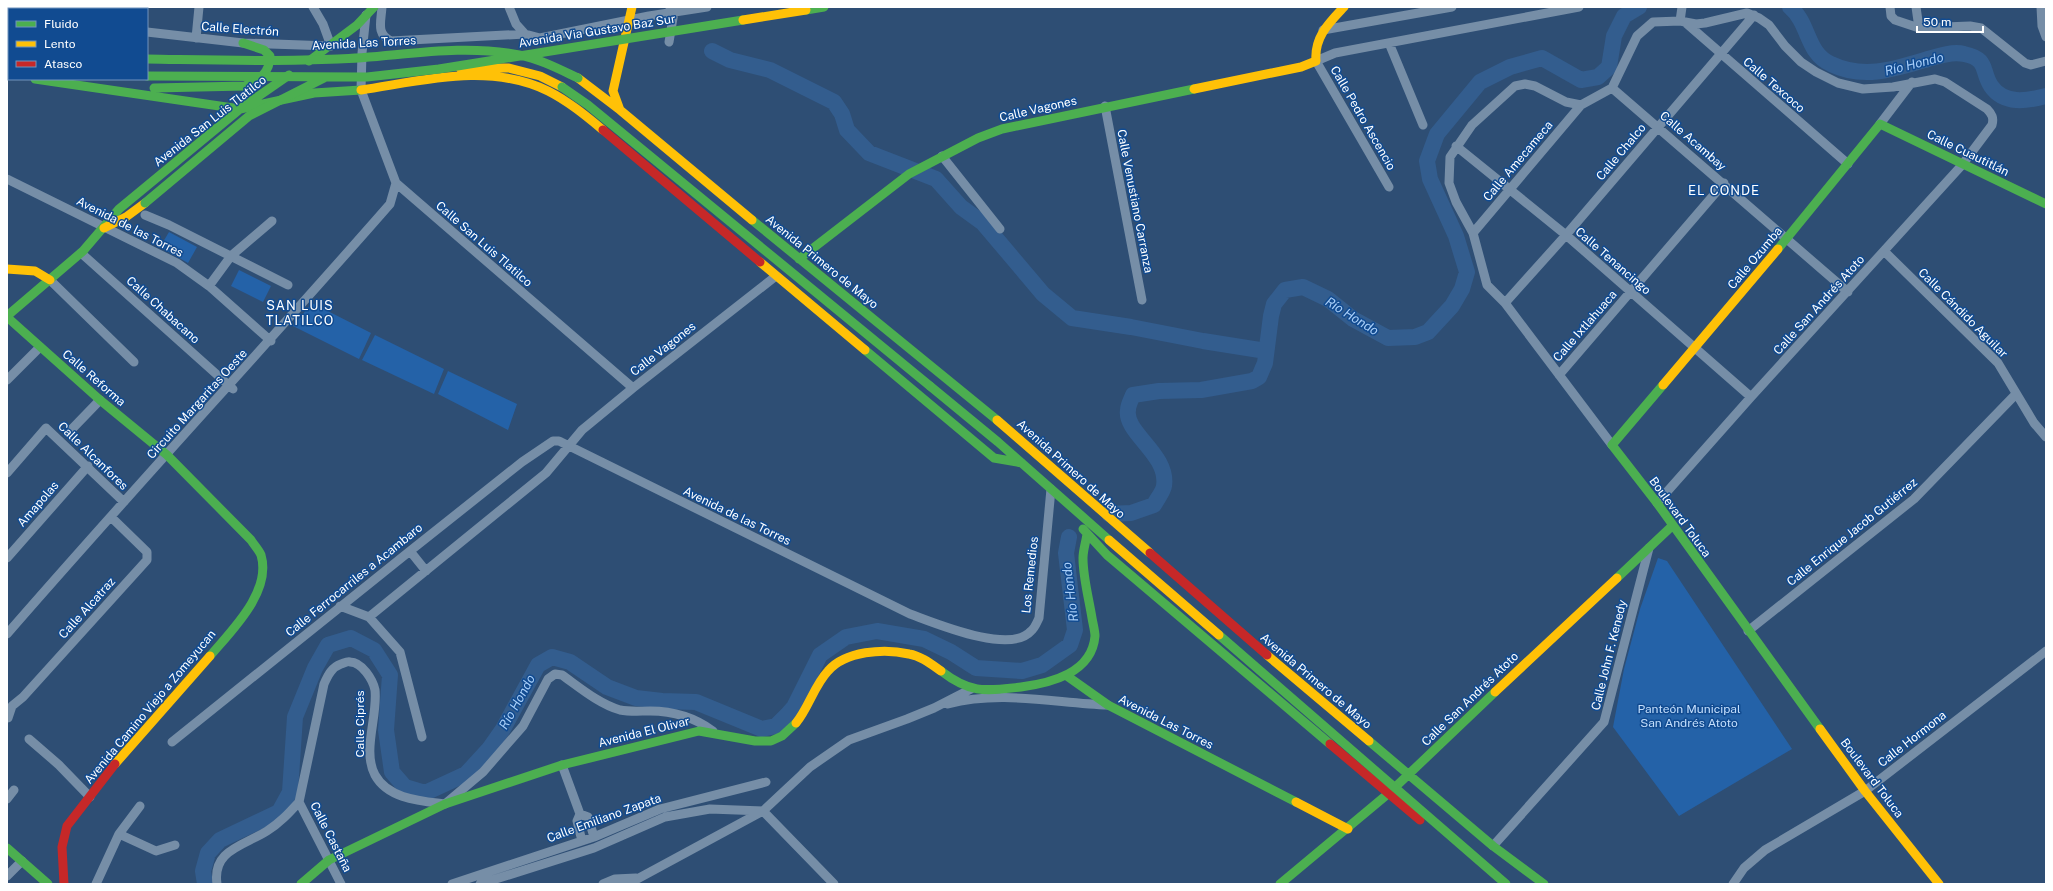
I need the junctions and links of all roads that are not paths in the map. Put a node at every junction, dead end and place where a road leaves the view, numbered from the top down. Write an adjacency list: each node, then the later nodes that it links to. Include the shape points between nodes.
1 (199, 7): 25 (street)
2 (313, 7): 29 (street)
3 (374, 7): 16 (main road, Avenida San Luis Tlatilco)
4 (382, 7): 23 (street, Avenida Las Torres, via 381,32 391,41)
5 (510, 7): 23 (street, via 516,24)
6 (632, 7): 19 (main road)
7 (708, 7): 15 (street, Avenida Via Gustavo Baz Sur)
8 (824, 7): 34 (main road, Avenida Via Gustavo Baz Sur, bridge)
9 (1344, 7): 21 (main road)
10 (1452, 7): 21 (street)
11 (1579, 7): 28 (street)
12 (1890, 7): 20 (street, via 1891,16 1895,20)
13 (1916, 7): 20 (street)
14 (2041, 7): 24 (street, via 2042,26)
15 (671, 10): 19 (street, Avenida Via Gustavo Baz Sur); 26 (street)
16 (366, 15): 29 (main road, Avenida San Luis Tlatilco); 43 (street)
17 (1754, 15): 18 (street, via 1747,13 1705,23); 30 (street, Calle Chalco); 39 (street, via 1769,25 1801,62 1838,83 1863,89 1893,87)
18 (1682, 16): 30 (street, Calle Texcoco); 41 (street, via 1653,22 1646,27 1630,48)
19 (627, 22): 23 (street, Avenida Via Gustavo Baz Sur, via 540,38); 47 (main road, via 613,91)
20 (1919, 28): 33 (street, via 1981,28 2025,63 2031,65)
21 (1323, 30): 32 (main road, via 1314,47)
22 (148, 32): 25 (street, Calle Electrón)
23 (525, 34)
24 (2046, 37)
25 (196, 38): 27 (street, Calle Electrón)
26 (669, 42)
27 (243, 43): 29 (street, Calle Electrón); 40 (main road, via 264,50 270,56 266,74 246,86)
28 (1389, 43): 32 (street, via 1335,53); 49 (street)
29 (331, 46): 46 (main road, Avenida San Luis Tlatilco)
30 (1721, 54): 50 (street, Calle Chalco); 53 (street, Calle Texcoco)
31 (148, 59): 37 (main road, Avenida Las Torres, bridge, via 350,59 488,49 524,55 558,67)
32 (1316, 61): 45 (main road, Calle Vagones, via 1301,67); 58 (street, Calle Pedro Ascencio)
33 (2046, 61)
34 (439, 68): 36 (main road, bridge, via 367,77); 101 (main road, bridge, via 509,68 540,76 588,104)
35 (148, 76): 36 (main road, bridge)
36 (327, 76): 65 (main road, bridge, via 249,116 145,203 126,217)
37 (578, 78): 47 (main road, Avenida Primero de Mayo)
38 (42, 80): 42 (main road)
39 (1912, 82): 48 (street, Calle Ozumba); 54 (street, Calle San Andrés Atoto, via 1935,79 1945,82 1987,109 1994,120)
40 (219, 88): 42 (main road); 46 (main road, via 233,96 238,101)
41 (1612, 88): 44 (street); 50 (street, Calle Acambay)
42 (102, 89): 46 (main road)
43 (361, 90): 46 (main road, via 314,93); 56 (street, Calle San Luis Tlatilco); 64 (main road, via 480,75 507,78 536,86 558,96 581,112)
44 (1581, 105): 51 (street, Boulevard Toluca, via 1566,102 1535,86 1515,86 1472,125); 59 (street, Calle Amecameca)
45 (1105, 106): 52 (main road, Calle Vagones, via 1002,128); 81 (street, Calle Venustiano Carranza)
46 (240, 109): 65 (main road, Avenida San Luis Tlatilco, via 119,209)
47 (620, 110): 60 (main road, Avenida Primero de Mayo)
48 (1880, 124): 53 (main road, Calle Ozumba); 54 (main road, Calle Cuautitlán)
49 (1423, 125)
50 (1658, 126): 57 (street, Calle Acambay); 68 (street, Calle Chalco)
51 (1456, 146): 59 (street, Calle Tenancingo); 67 (street, Boulevard Toluca, via 1450,157 1449,183)
52 (942, 156): 66 (street); 73 (main road, Calle Vagones, via 909,174)
53 (1848, 164): 69 (main road, Calle Ozumba)
54 (1962, 165): 61 (main road, Calle Cuautitlán); 70 (street, Calle San Andrés Atoto)
55 (8, 180): 65 (street, Avenida de las Torres)
56 (396, 183): 84 (street, Circuito Margaritas Oeste, via 390,204); 91 (street, Calle San Luis Tlatilco)
57 (1724, 183): 69 (street, Calle Acambay); 79 (street, Calle Ixtlahuaca)
58 (1389, 187)
59 (1511, 190): 67 (street, Calle Amecameca); 68 (street, Calle Tenancingo)
60 (732, 203): 64 (main road); 73 (main road, Avenida Primero de Mayo)
61 (2046, 204)
62 (145, 215): 72 (street, Avenida de las Torres)
63 (272, 221): 72 (street)
64 (714, 224): 75 (main road)
65 (104, 228): 71 (main road, Avenida San Luis Tlatilco); 78 (street, Avenida de las Torres, via 177,263)
66 (1000, 229)
67 (1473, 233): 82 (street, Boulevard Toluca, via 1487,285)
68 (1566, 235): 79 (street, Calle Tenancingo); 82 (street, Calle Chalco)
69 (1787, 239): 80 (street, Calle Acambay); 86 (main road, Calle Ozumba)
70 (1884, 251): 80 (street, Calle San Andrés Atoto); 92 (street, Calle Cándido Aguilar, via 1998,363)
71 (81, 253): 76 (main road, Avenida San Luis Tlatilco); 90 (street, Calle Chabacano)
72 (231, 256): 77 (street, Avenida de las Torres); 78 (street)
73 (799, 259): 122 (main road, Avenida Primero de Mayo, via 992,415)
74 (7, 269): 76 (main road, via 35,271)
75 (776, 276): 91 (street, Calle Vagones); 101 (main road, via 994,458)
76 (50, 280): 83 (main road, Avenida San Luis Tlatilco); 87 (street)
77 (288, 285)
78 (209, 286): 84 (street, Avenida de las Torres)
79 (1630, 292): 86 (street, Calle Tenancingo); 88 (street, Calle Ixtlahuaca)
80 (1848, 292): 93 (street, Calle San Andrés Atoto)
81 (1142, 300)
82 (1505, 303): 88 (street, Boulevard Toluca)
83 (7, 317): 85 (main road, Calle Reforma)
84 (271, 341): 90 (street, Circuito Margaritas Oeste)
85 (40, 347): 89 (street); 94 (main road, Calle Reforma)
86 (1694, 348): 93 (street, Calle Tenancingo); 98 (main road, Calle Ozumba)
87 (134, 362)
88 (1559, 375): 98 (street, Boulevard Toluca)
89 (7, 380)
90 (231, 387): 100 (street, Circuito Margaritas Oeste)
91 (633, 388): 99 (street, Calle Vagones, via 582,430)
92 (2016, 394): 96 (street, Calle Cándido Aguilar); 119 (street, Calle Enrique Jacob Gutiérrez, via 1914,499)
93 (1750, 397): 106 (street, Calle San Andrés Atoto)
94 (100, 400): 95 (street); 100 (main road, Calle Reforma)
95 (72, 429)
96 (2046, 437)
97 (553, 441): 99 (street, Avenida de las Torres, via 560,441); 112 (street, Calle Ferrocarriles a Acambaro, via 522,462)
98 (1612, 445): 106 (main road, Boulevard Toluca)
99 (569, 446): 115 (street, via 546,473); 117 (street, Avenida de las Torres)
100 (167, 455): 105 (street, Circuito Margaritas Oeste); 114 (main road, Calle Reforma, via 251,540 261,555)
101 (1022, 463): 104 (main road)
102 (88, 466): 103 (street, Calle Alcanfores, via 46,428); 105 (street, Calle Alcanfores); 113 (street, Amapolas)
103 (7, 472)
104 (1051, 489): 107 (main road); 117 (street, Los Remedios, via 1039,618 1031,632 1017,639 994,639 947,628)
105 (124, 502): 108 (street, Circuito Margaritas Oeste)
106 (1657, 503): 109 (main road, Boulevard Toluca)
107 (1077, 513): 110 (main road); 174 (main road, bridge)
108 (111, 517): 120 (street, Circuito Margaritas Oeste); 128 (street, Calle Alcatraz, via 147,552 148,560 12,706)
109 (1672, 526): 111 (main road, Calle San Andrés Atoto); 119 (main road, Boulevard Toluca)
110 (1087, 534): 123 (main road, via 1083,558 1095,636 1088,658); 124 (main road, via 1107,555)
111 (1649, 548): 134 (main road, Calle San Andrés Atoto); 155 (street, Calle John F. Kenedy, via 1604,722)
112 (410, 551): 115 (street); 116 (street, Calle Ferrocarriles a Acambaro)
113 (7, 558)
114 (262, 571): 140 (main road, Avenida Camino Viejo a Zomeyucan, via 251,606 191,680 128,747)
115 (426, 571): 118 (street)
116 (340, 606): 118 (street); 132 (street, Calle Ferrocarriles a Acambaro)
117 (910, 614)
118 (369, 617): 130 (street, via 400,652)
119 (1748, 631): 138 (main road, Boulevard Toluca)
120 (7, 634)
121 (2046, 652): 138 (street, Calle Hormona)
122 (1269, 657): 124 (main road, via 1270,668 1267,674); 134 (main road, Avenida Primero de Mayo)
123 (1066, 676): 125 (main road, via 1048,683 984,690); 126 (main road)
124 (1253, 678): 135 (main road)
125 (971, 689): 127 (street); 129 (main road, Avenida El Olivar, via 927,660 899,652 869,653 848,658 828,670 796,724 771,741 761,742)
126 (1108, 705): 127 (street, Avenida Las Torres, via 1073,704 1044,699 982,699); 150 (main road, Avenida Las Torres)
127 (934, 708): 147 (street, via 849,740 810,766)
128 (7, 717)
129 (713, 731): 133 (main road, Avenida El Olivar, via 685,734); 143 (street, via 690,717 663,711 635,712 610,707 562,675 555,674 548,678 523,726 483,772)
130 (422, 737)
131 (29, 740): 140 (street, via 59,765)
132 (172, 742)
133 (562, 765): 143 (main road, Avenida El Olivar); 148 (street)
134 (1408, 775): 139 (main road, Calle San Andrés Atoto); 155 (main road, Avenida Primero de Mayo)
135 (1374, 781): 139 (main road); 145 (main road, via 1376,796)
136 (766, 782): 146 (street, Calle Emiliano Zapata)
137 (14, 790): 141 (street)
138 (1865, 791): 176 (street, Calle Hormona, via 1765,850 1744,868); 177 (main road, Boulevard Toluca)
139 (1389, 794): 145 (main road, Calle San Andrés Atoto); 173 (main road)
140 (90, 797): 162 (main road, Avenida Camino Viejo a Zomeyucan, via 67,826 62,847)
141 (7, 799)
142 (299, 802): 143 (street, Calle Ciprés, via 324,684 329,672 339,665 350,662 359,665 368,675 375,690 370,757 375,775 397,794 419,801); 157 (street, Calle Castaña); 164 (street, Calle Ciprés, via 286,817 268,831 225,855 215,872)
143 (445, 804): 157 (main road, Avenida El Olivar)
144 (140, 806): 151 (street)
145 (1373, 808): 150 (main road, Calle San Andrés Atoto)
146 (660, 809): 149 (street); 152 (street, Calle Emiliano Zapata)
147 (763, 811): 149 (street, Calle Emiliano Zapata, via 710,809); 160 (street); 171 (street)
148 (580, 814): 152 (street, via 588,817); 153 (street, via 577,821)
149 (665, 817): 168 (street, Calle Emiliano Zapata, via 594,848)
150 (1348, 829): 172 (main road, Calle San Andrés Atoto)
151 (119, 834): 154 (street, via 156,851); 163 (street)
152 (594, 837): 153 (street, Calle Emiliano Zapata)
153 (582, 841): 167 (street, Calle Emiliano Zapata)
154 (175, 845)
155 (1492, 846): 175 (main road, Avenida Primero de Mayo)
156 (7, 848): 158 (main road)
157 (329, 860): 165 (main road, Avenida El Olivar); 166 (street, Calle Castaña)
158 (22, 861): 159 (street); 161 (main road)
159 (7, 876)
160 (639, 878): 169 (street, via 615,879); 170 (street)
161 (48, 884)
162 (64, 884)
163 (96, 884)
164 (217, 884)
165 (301, 884)
166 (341, 884)
167 (452, 884)
168 (480, 884)
169 (603, 884)
170 (628, 884)
171 (834, 884)
172 (1280, 884)
173 (1496, 884)
174 (1506, 884)
175 (1544, 884)
176 (1733, 884)
177 (1939, 884)

